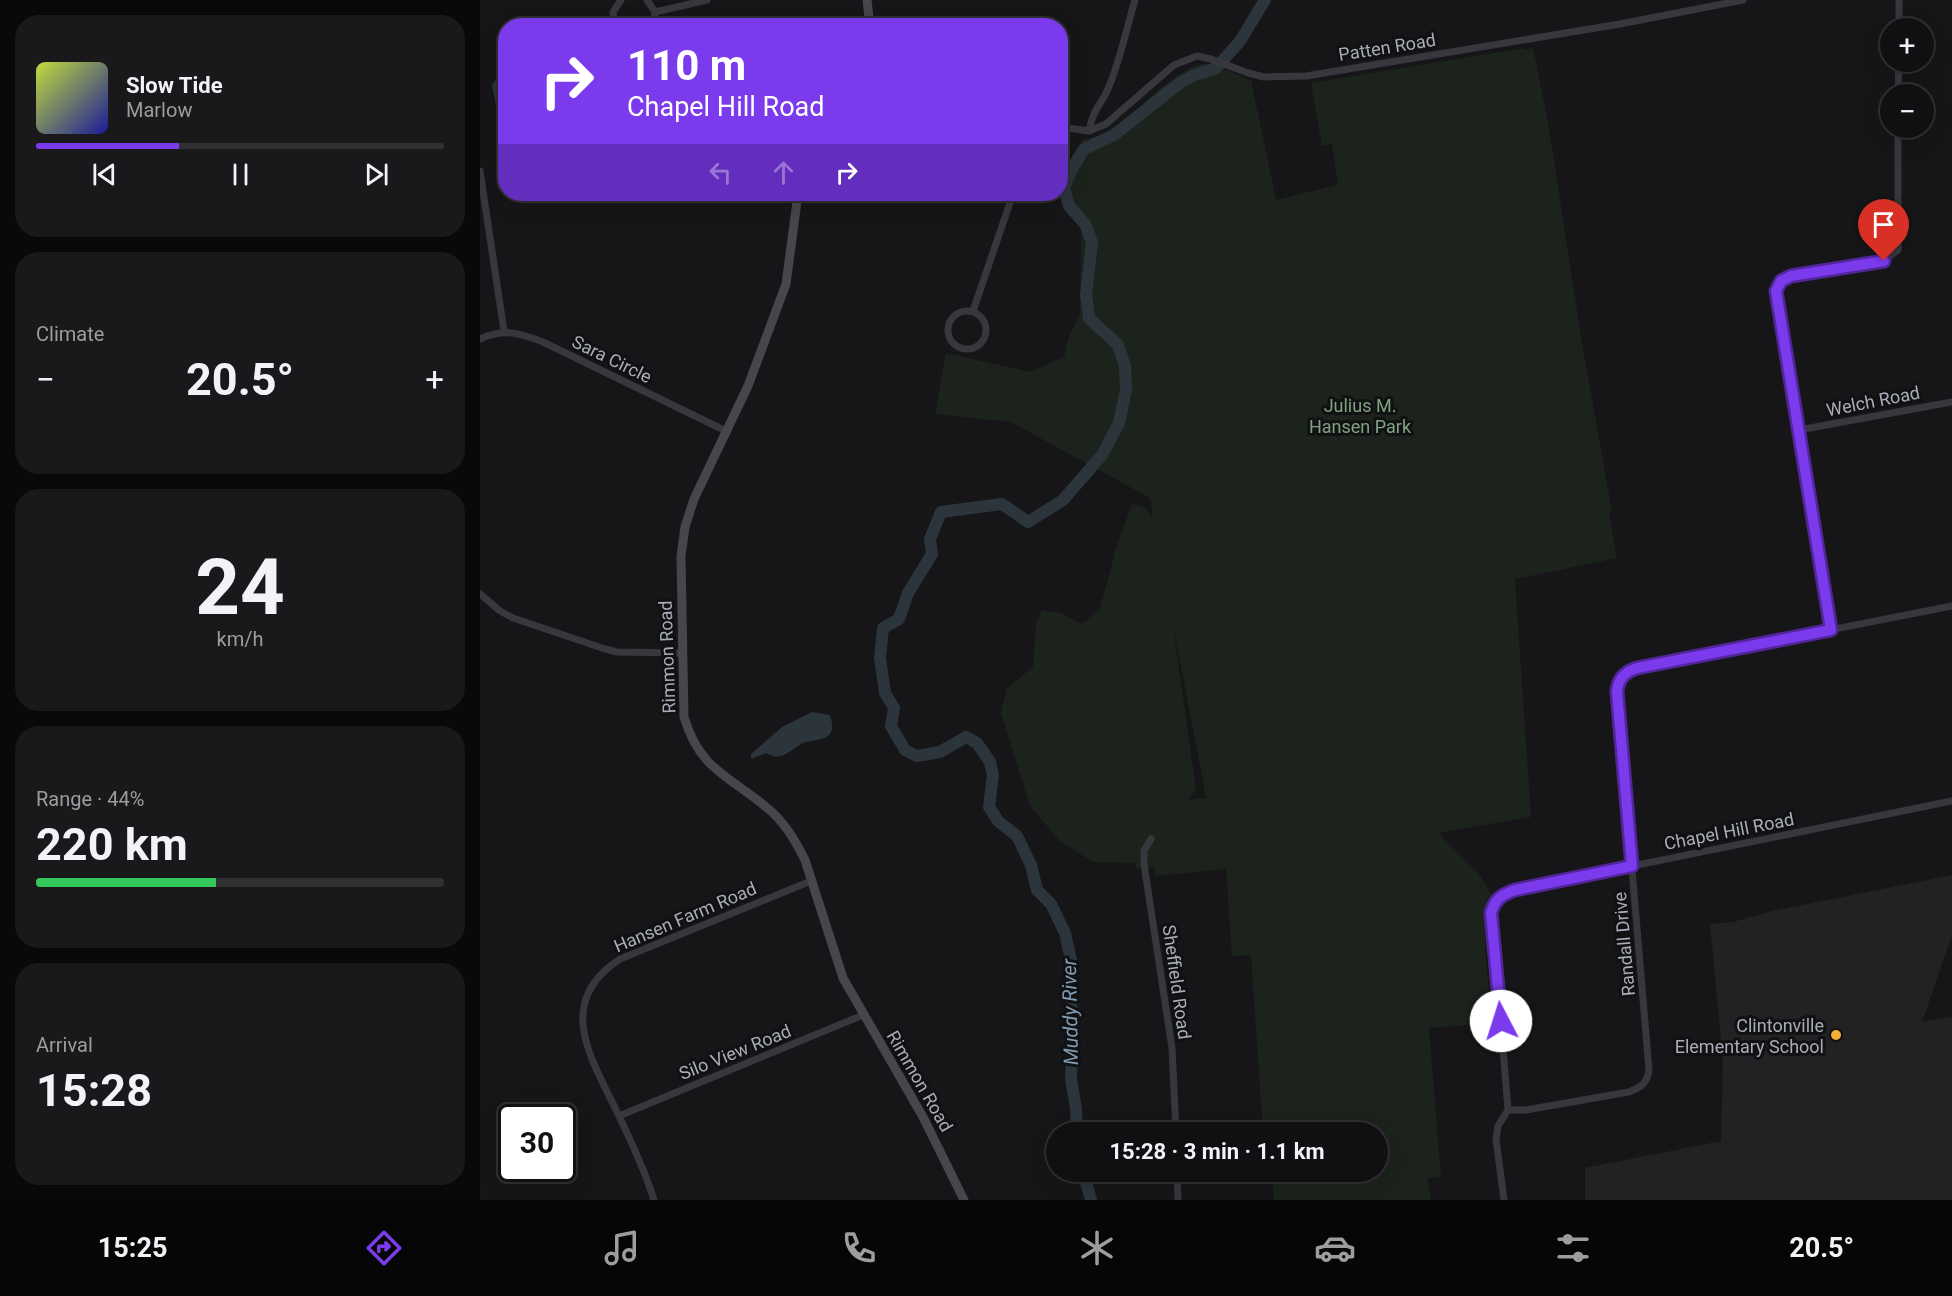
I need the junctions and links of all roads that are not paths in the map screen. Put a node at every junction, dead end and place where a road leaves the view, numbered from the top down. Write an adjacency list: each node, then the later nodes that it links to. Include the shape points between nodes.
1 (621, 0): 9 (street, via 613,12)
2 (647, 0): 8 (street)
3 (707, 0): 8 (street)
4 (867, 0): 11 (street)
5 (1135, 0): 14 (street, via 1116,67 1092,114)
6 (1743, 0): 14 (street, Patten Road, via 1306,76 1264,77 1197,56 1174,65 1107,124)
7 (1899, 0): 12 (street)
8 (655, 12): 10 (street)
9 (614, 18)
10 (654, 18)
11 (867, 18)
12 (1899, 18)
13 (1068, 128): 14 (street)
14 (1089, 131)
15 (1898, 138): 23 (street, via 1898,250 1884,261 1791,276 1781,281 1776,291)
16 (480, 171): 20 (street)
17 (797, 201): 24 (street, Rimmon Road, via 786,284 748,386)
18 (1011, 201): 19 (street)
19 (973, 311): 19 (street, via 960,311 950,319 949,338 958,348 976,347 985,338 983,319)
20 (504, 331): 21 (street); 24 (street, Sara Circle, via 543,342)
21 (480, 339)
22 (1952, 402): 23 (street, Welch Road)
23 (1799, 430): 27 (street)
24 (726, 431): 28 (street, Rimmon Road, via 685,527 681,556)
25 (480, 594): 28 (street, via 513,618 605,649)
26 (1952, 606): 27 (street, Randall Drive)
27 (1831, 630): 31 (street, Randall Drive, via 1637,668 1623,676 1617,692)
28 (681, 652): 32 (street, Rimmon Road, via 684,717 689,736 713,768 783,823 805,860)
29 (1952, 801): 31 (street, Chapel Hill Road)
30 (1151, 838): 36 (street, Sheffield Road, via 1144,851 1144,864 1172,1048)
31 (1632, 866): 34 (street, Chapel Hill Road, via 1515,890 1495,902 1491,913); 34 (street, Randall Drive, via 1648,1080 1629,1092)
32 (811, 881): 33 (street, Rimmon Road, via 843,978); 35 (street, Hansen Farm Road, via 636,951 609,966 597,978 588,993 582,1025 586,1048)
33 (863, 1016): 35 (street, Silo View Road); 39 (street, Rimmon Road, via 923,1117)
34 (1508, 1110): 41 (street, Chapel Hill Road, via 1498,1126 1496,1139)
35 (619, 1116): 38 (street, Hansen Farm Road)
36 (1176, 1122)
37 (1177, 1182): 40 (street)
38 (654, 1200)
39 (964, 1200)
40 (1178, 1200)
41 (1504, 1200)

